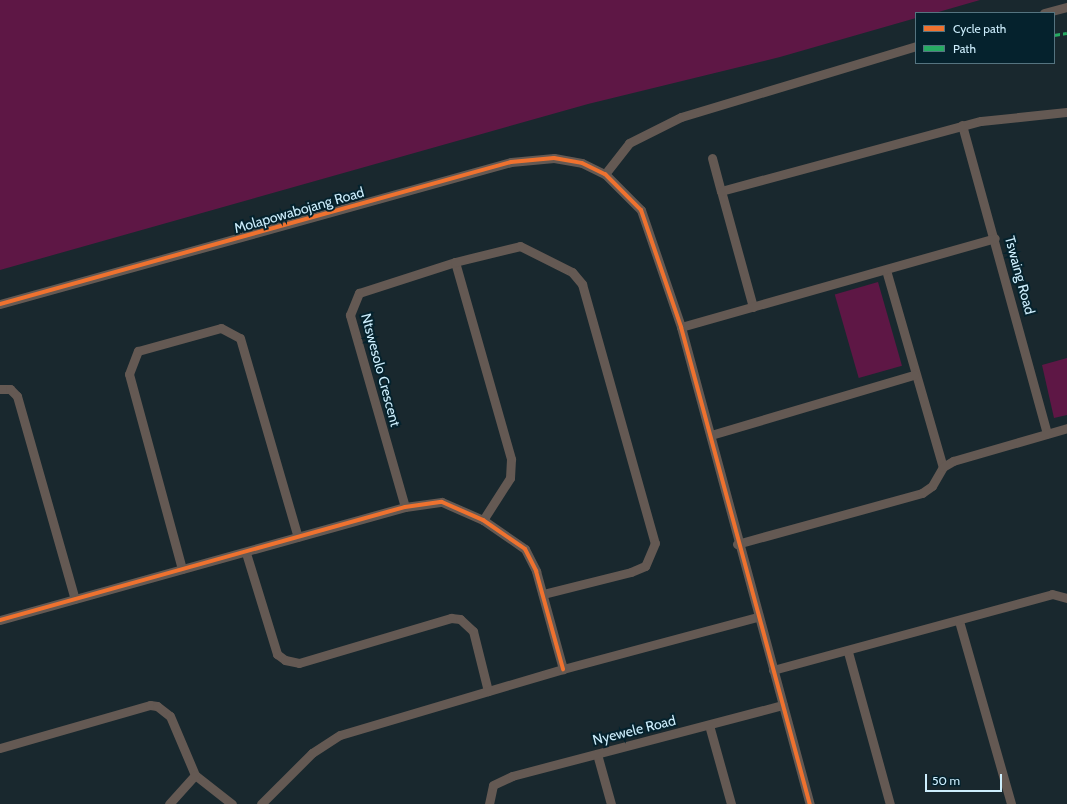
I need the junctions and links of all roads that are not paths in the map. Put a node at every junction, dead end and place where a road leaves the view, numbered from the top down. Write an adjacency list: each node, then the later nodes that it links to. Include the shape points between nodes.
1 (1067, 7): 2 (street)
2 (1048, 12)
3 (915, 46): 7 (street, via 681,117 630,143)
4 (1067, 112): 5 (street)
5 (962, 125): 8 (street); 9 (street, Tswaing Road)
6 (712, 158): 8 (street)
7 (605, 174): 12 (street, Molapowabojang Road, via 582,163 554,158 511,162); 14 (street, Molapowabojang Road, via 641,210)
8 (721, 191): 13 (street)
9 (996, 238): 11 (street); 18 (street, Tswaing Road)
10 (455, 262): 21 (street, Ntswesolo Crescent, via 367,289 356,298 350,315); 22 (street, via 511,459 510,478); 27 (street, Ntswesolo Crescent, via 511,247 527,247 578,277 654,530 655,543 645,566)
11 (886, 270): 13 (street); 15 (street)
12 (0, 304)
13 (753, 307): 14 (street)
14 (681, 327): 19 (street, Molapowabojang Road)
15 (914, 375): 19 (street); 20 (street)
16 (0, 389): 29 (street, via 10,389 17,396)
17 (1067, 428): 18 (street)
18 (1047, 433): 20 (street)
19 (711, 435): 24 (street, Molapowabojang Road)
20 (943, 467): 24 (street, via 932,486 922,493)
21 (405, 507): 22 (street, via 442,502); 23 (street)
22 (483, 520): 27 (street, via 525,549)
23 (298, 537): 25 (street); 26 (street, via 240,338 221,328 138,351 129,374)
24 (737, 544): 30 (street, Molapowabojang Road)
25 (246, 553): 26 (street); 36 (street, via 277,654 285,660 299,663 451,618 460,619 473,631)
26 (182, 569): 29 (street)
27 (543, 594): 34 (street)
28 (1067, 598): 32 (street, via 1052,594)
29 (75, 599): 31 (street)
30 (757, 617): 34 (street); 35 (street, Molapowabojang Road)
31 (0, 620)
32 (959, 621): 33 (street); 50 (street)
33 (848, 652): 35 (street); 49 (street)
34 (563, 669): 36 (street)
35 (773, 670): 37 (street, Molapowabojang Road)
36 (488, 691): 44 (street, via 340,735 312,753)
37 (783, 705): 38 (street, Nyewele Road); 48 (street, Molapowabojang Road)
38 (709, 725): 40 (street, Nyewele Road); 47 (street)
39 (0, 748): 41 (street, via 150,705 157,706 170,716)
40 (597, 754): 45 (street, Nyewele Road, via 512,776 494,785); 46 (street)
41 (195, 775): 42 (street); 43 (street)
42 (169, 804)
43 (232, 804)
44 (261, 804)
45 (489, 804)
46 (611, 804)
47 (731, 804)
48 (810, 804)
49 (890, 804)
50 (1012, 804)

